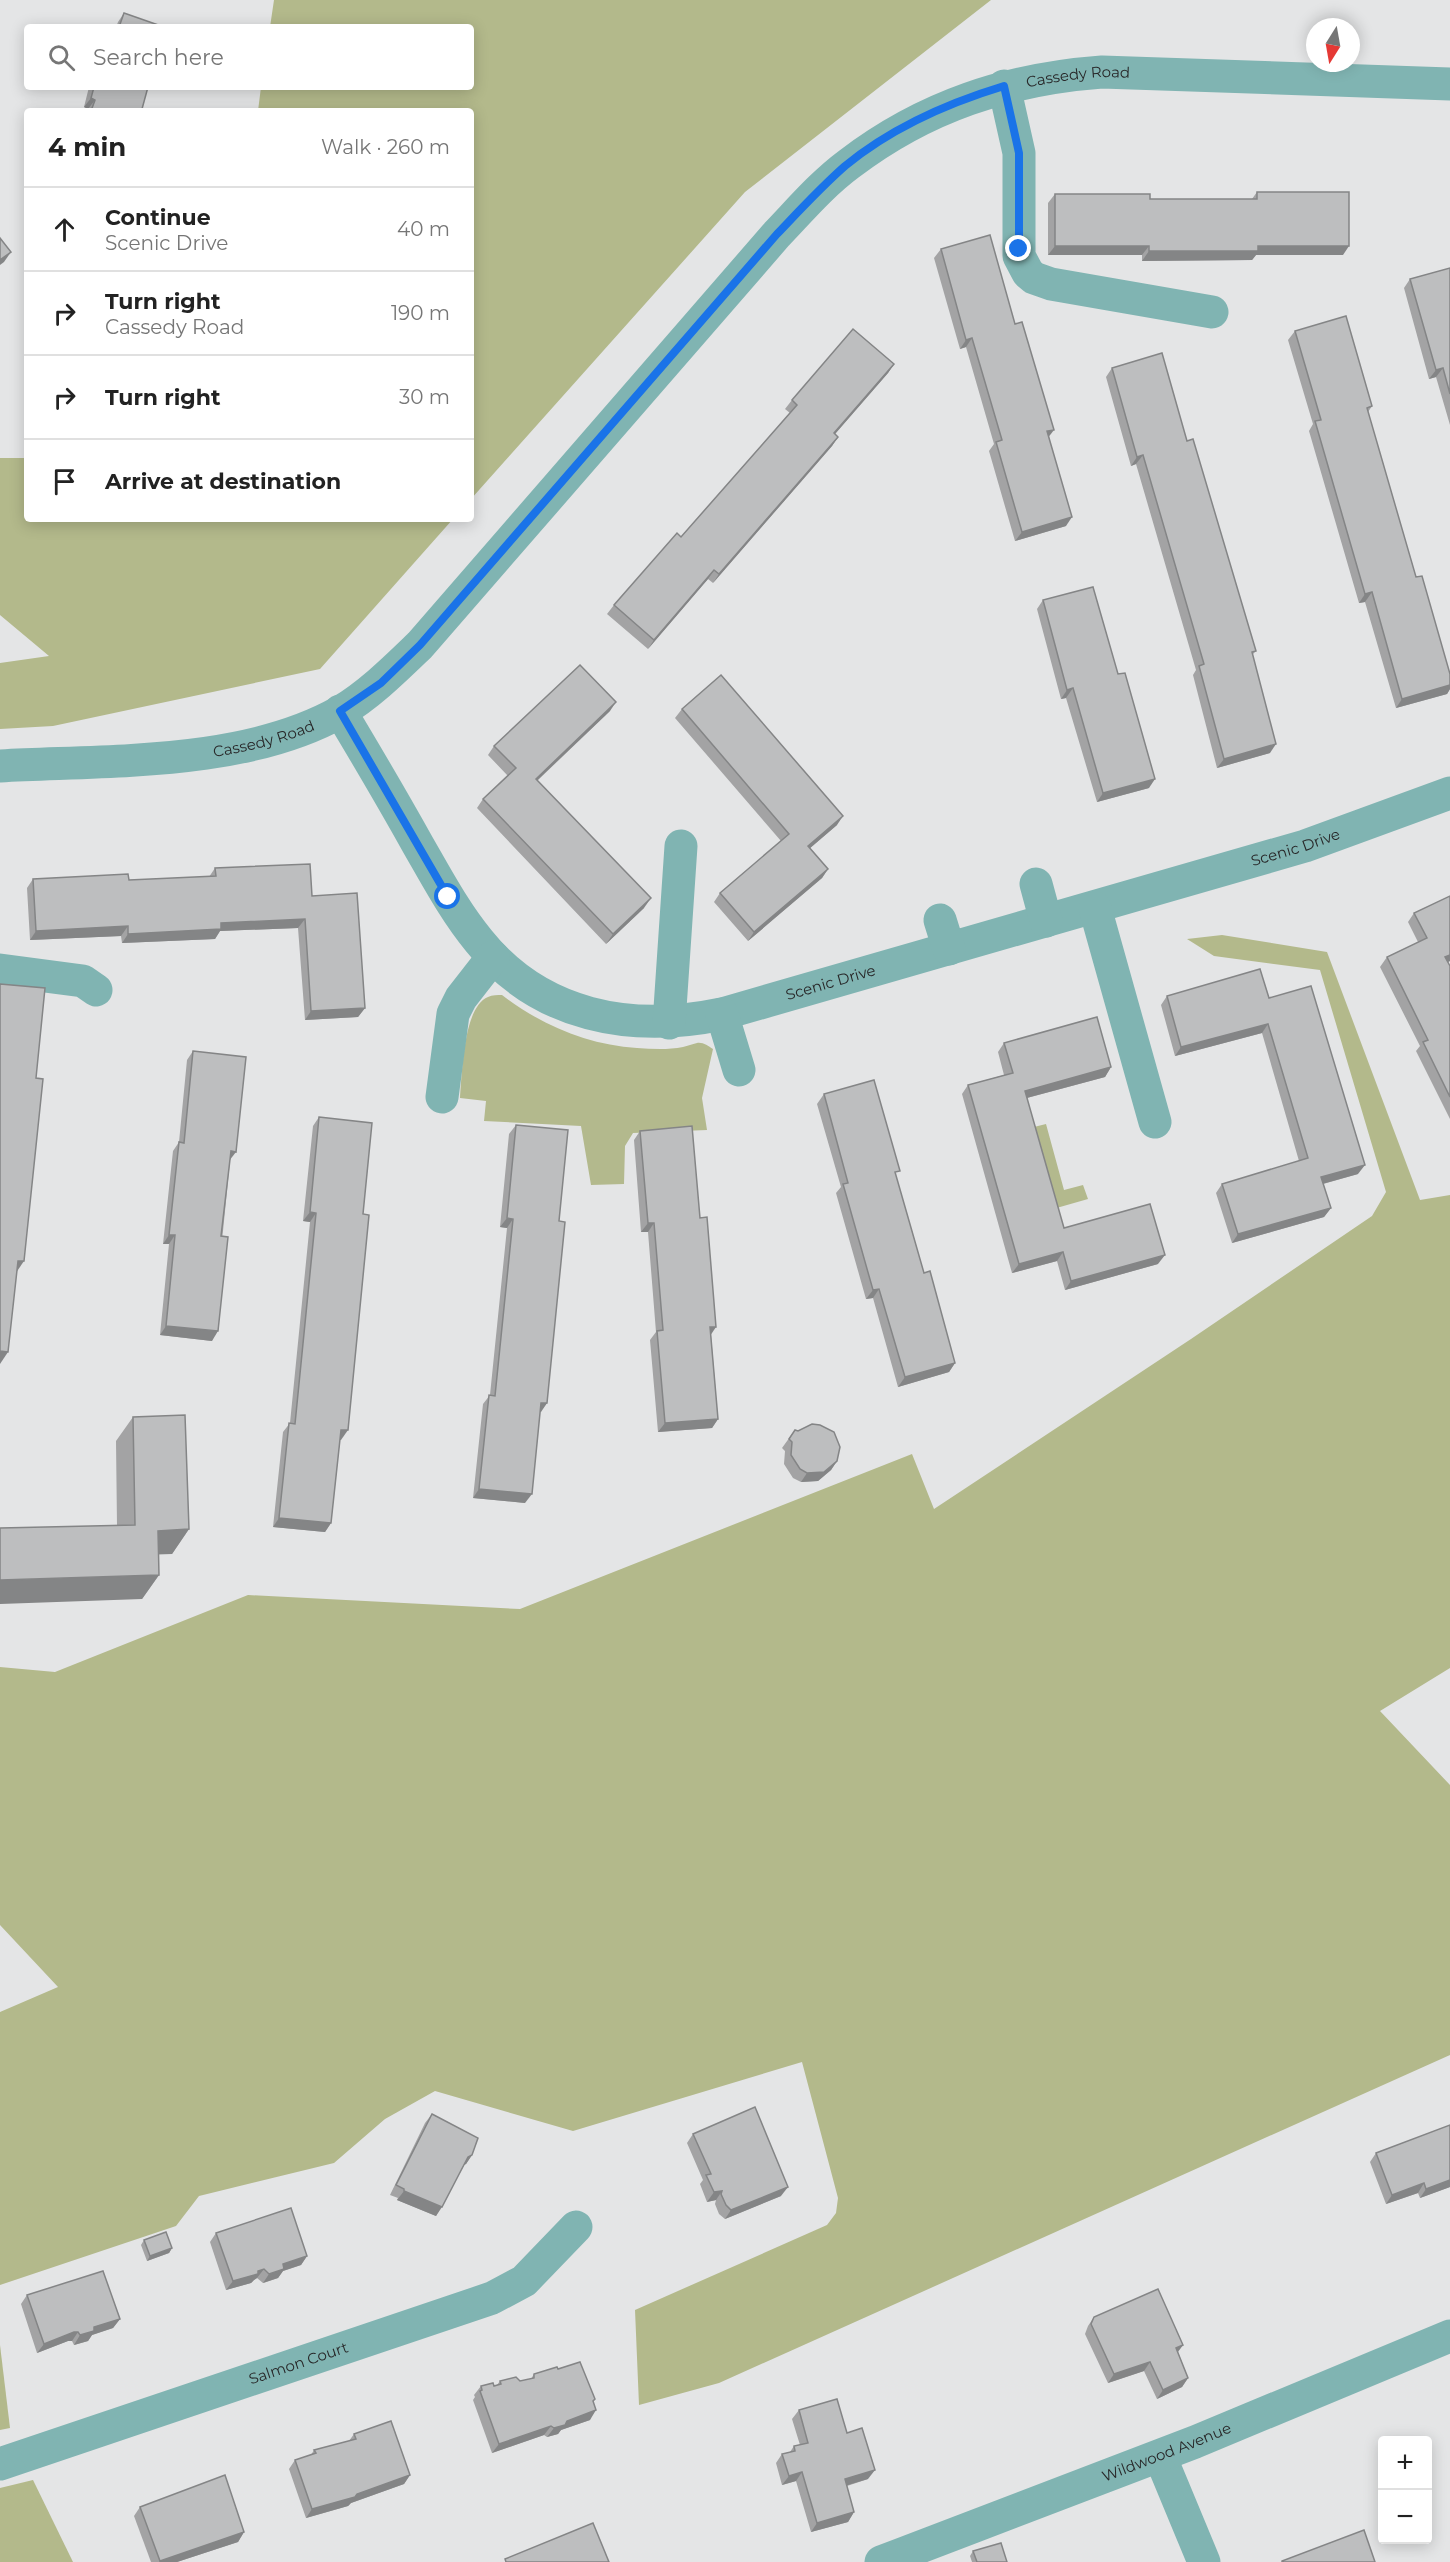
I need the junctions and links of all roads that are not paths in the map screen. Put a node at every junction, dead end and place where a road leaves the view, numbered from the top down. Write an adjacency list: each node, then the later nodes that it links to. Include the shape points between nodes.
1 (1450, 84): 2 (street, Cassedy Road, via 1102,72)
2 (1004, 86): 3 (street, via 1019,153 1019,256 1028,273 1051,284); 4 (street, Cassedy Road, via 972,96 904,128 865,152 822,187 420,645 381,683)
3 (1212, 312)
4 (340, 711): 5 (street, Cassedy Road, via 275,738 215,752); 11 (street, Scenic Drive, via 448,897)
5 (0, 766)
6 (1450, 793): 9 (street, Scenic Drive, via 1305,846)
7 (681, 846): 15 (street)
8 (1036, 884): 10 (street)
9 (1095, 908): 10 (street, Scenic Drive); 18 (street)
10 (1046, 921): 14 (street, Scenic Drive, via 944,935)
11 (493, 957): 15 (street, Scenic Drive, via 525,984 567,1006 619,1020); 17 (street, via 453,1014)
12 (0, 970): 13 (street, via 83,981)
13 (96, 990)
14 (722, 1014): 15 (street, Scenic Drive); 16 (street)
15 (669, 1023)
16 (739, 1070)
17 (442, 1097)
18 (1155, 1122)
19 (576, 2227): 22 (street, Salmon Court, via 524,2281 492,2298)
20 (1450, 2336): 21 (street, Wildwood Avenue)
21 (1160, 2456): 23 (street, Wildwood Avenue); 24 (street)
22 (0, 2464)
23 (881, 2562)
24 (1204, 2562)

